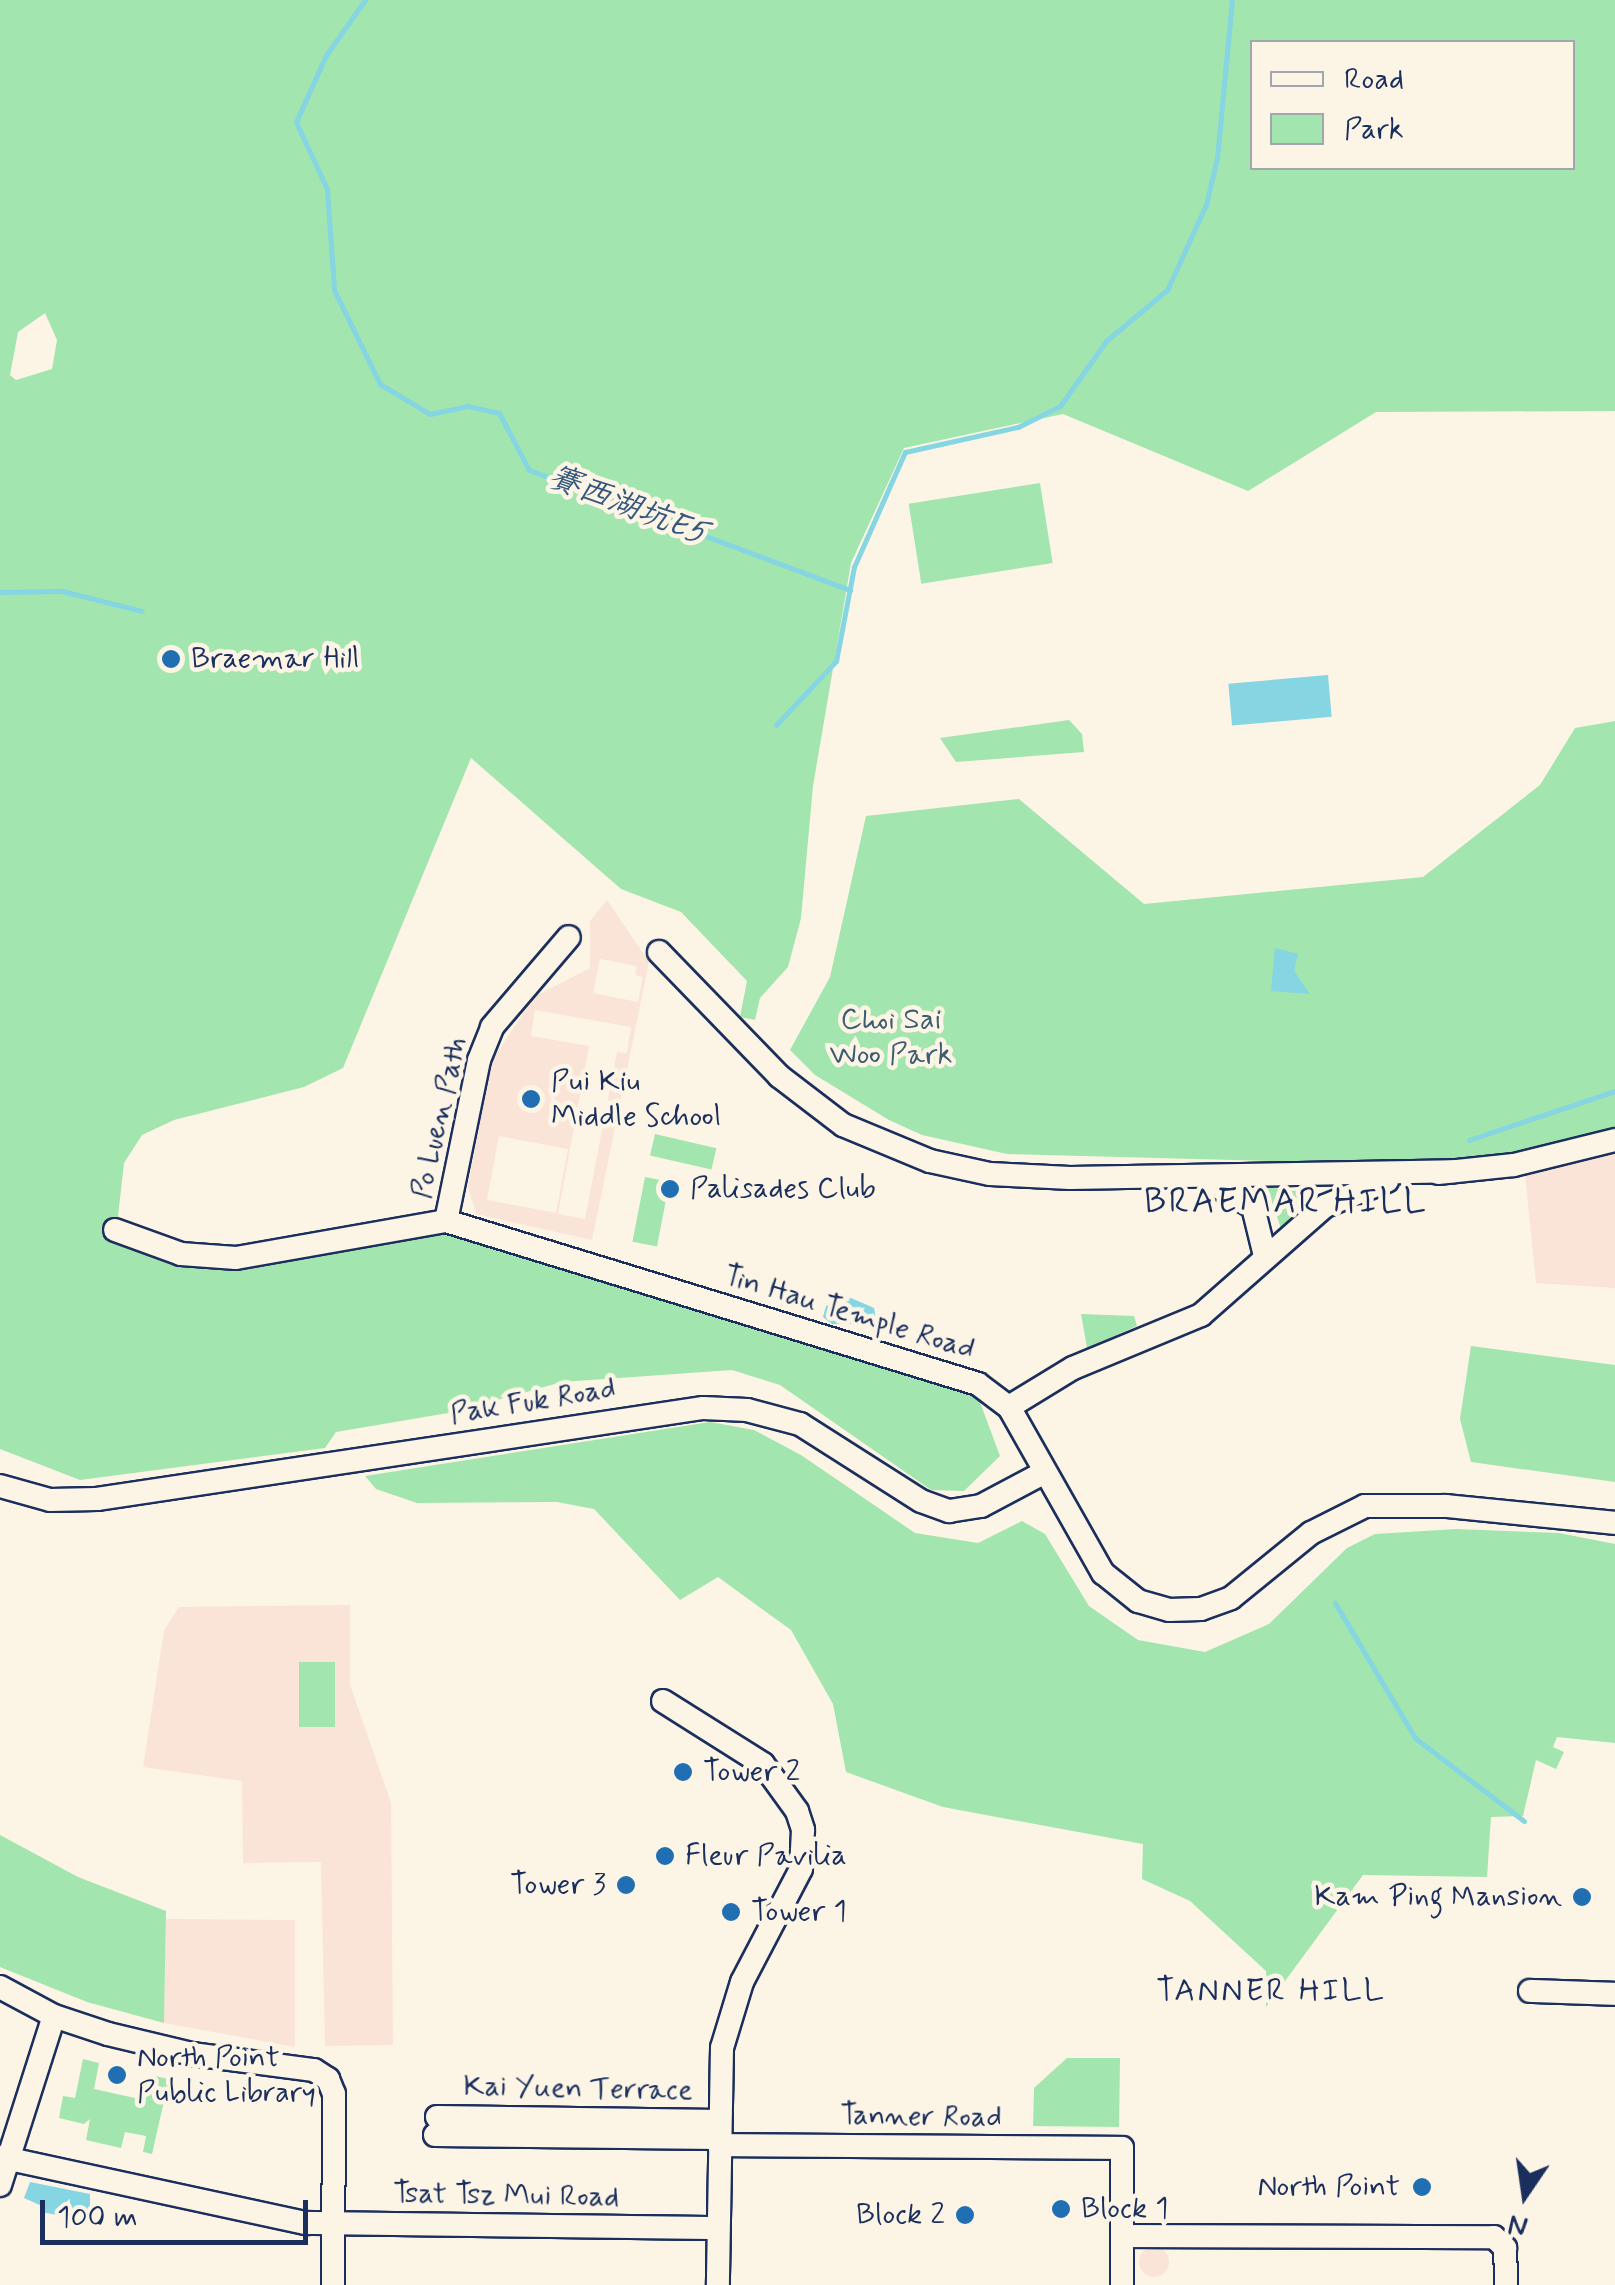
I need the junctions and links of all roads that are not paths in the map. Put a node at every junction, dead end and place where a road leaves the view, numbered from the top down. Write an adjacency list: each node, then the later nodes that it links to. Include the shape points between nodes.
1 (569, 936): 8 (street, Po Luen Path, via 492,1027 479,1060)
2 (660, 952): 6 (street, via 779,1076 842,1125 888,1146 990,1174)
3 (1615, 1140): 4 (street, via 1514,1165)
4 (1454, 1171): 5 (street); 7 (street, via 1379,1182)
5 (1297, 1174): 6 (street); 7 (street)
6 (1202, 1180): 10 (street, via 1228,1187 1253,1207)
7 (1325, 1206): 10 (street)
8 (446, 1221): 9 (street, Tin Hau Temple Road, via 236,1258 180,1254); 11 (street, Tin Hau Temple Road, via 978,1384)
9 (115, 1230)
10 (1266, 1256): 11 (street, via 1201,1314 1072,1368)
11 (1008, 1406): 12 (street, Tin Hau Temple Road)
12 (1045, 1472): 13 (street, Pak Fuk Road, via 974,1509 940,1508 800,1424 747,1410 678,1410 64,1501); 14 (street, Tin Hau Temple Road, via 1103,1572 1138,1602 1169,1610 1231,1598 1311,1533 1365,1506 1446,1506)
13 (0, 1486)
14 (1615, 1523)
15 (662, 1701): 21 (street, via 763,1764 797,1811 802,1830 801,1869 727,2025)
16 (0, 1987): 19 (street)
17 (1530, 1992): 18 (street)
18 (1615, 1994)
19 (54, 2016): 22 (street); 24 (street, via 178,2051 314,2070 328,2079 334,2094)
20 (436, 2126): 21 (street, Tanner Road)
21 (719, 2135): 25 (street); 26 (street, Tanner Road, via 1122,2148)
22 (4, 2158): 23 (street); 24 (street, Tsat Tsz Mui Road)
23 (0, 2185)
24 (334, 2224): 25 (street, Tsat Tsz Mui Road); 27 (street)
25 (718, 2228): 28 (street)
26 (1122, 2236): 29 (street); 30 (street, via 1500,2240)
27 (332, 2285)
28 (718, 2285)
29 (1122, 2285)
30 (1506, 2285)

